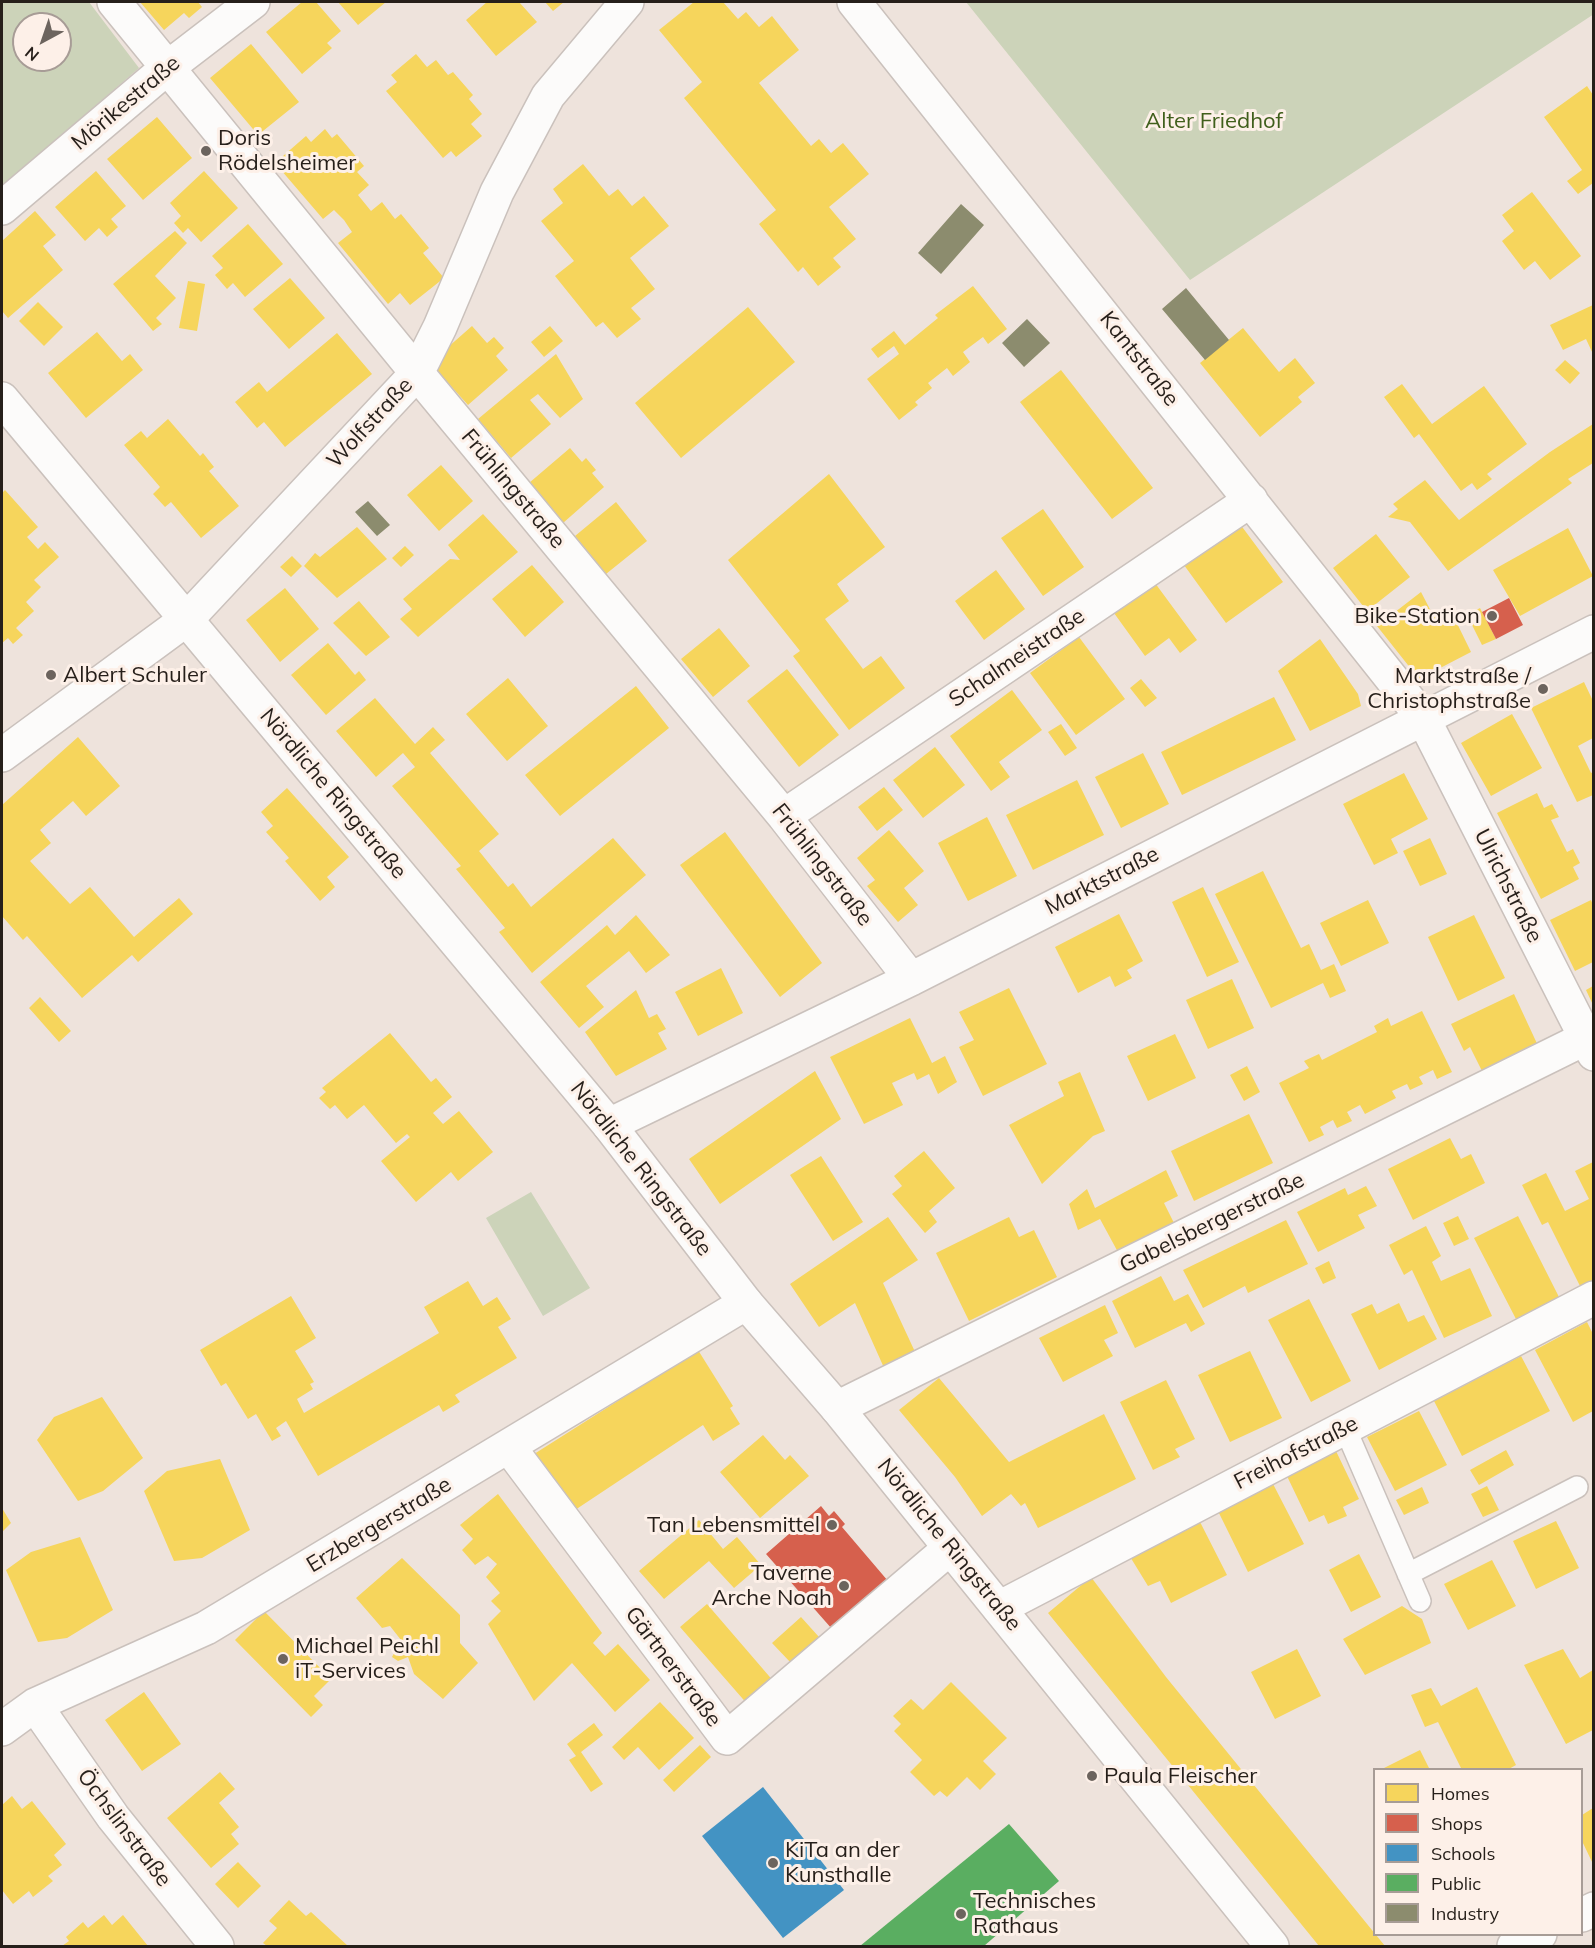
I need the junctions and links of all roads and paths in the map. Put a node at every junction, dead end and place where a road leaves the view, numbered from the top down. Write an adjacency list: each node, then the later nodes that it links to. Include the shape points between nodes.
1 (114, 2): 5 (street, Frühlingstraße)
2 (253, 2): 5 (street, Mörikestraße)
3 (627, 2): 7 (street, Wolfstraße, via 548,96 497,192)
4 (854, 2): 9 (street, Kantstraße)
5 (167, 68): 6 (street, Mörikestraße); 7 (street, Frühlingstraße)
6 (2, 208)
7 (417, 373): 10 (street, Wolfstraße); 14 (street, Frühlingstraße)
8 (2, 399): 10 (street, Nördliche Ringstraße)
9 (1251, 500): 12 (street, Kantstraße); 14 (street, Schalmeistraße)
10 (188, 619): 13 (street, Wolfstraße); 17 (street, Nördliche Ringstraße)
11 (1593, 632): 12 (street, Marktstraße)
12 (1423, 718): 15 (street, Marktstraße); 16 (street, Ulrichstraße)
13 (2, 755)
14 (784, 816): 15 (street, Frühlingstraße)
15 (911, 979): 17 (street, Marktstraße)
16 (1590, 1046): 20 (street, Gabelsbergerstraße)
17 (609, 1125): 19 (street, Nördliche Ringstraße)
18 (1593, 1298): 21 (street, Freihofstraße)
19 (746, 1303): 20 (street, Nördliche Ringstraße); 22 (street, Erzbergerstraße)
20 (837, 1408): 24 (street, Nördliche Ringstraße)
21 (1345, 1428): 25 (lane); 27 (street, Freihofstraße)
22 (509, 1447): 24 (street, Gärtnerstraße, via 727,1738); 28 (street, Erzbergerstraße, via 206,1628)
23 (1577, 1487): 25 (lane)
24 (950, 1548): 27 (street, Nördliche Ringstraße)
25 (1408, 1574): 26 (lane)
26 (1419, 1601)
27 (999, 1608): 32 (street, Nördliche Ringstraße)
28 (35, 1705): 29 (street, Erzbergerstraße); 31 (street, Öchslinstraße, via 113,1816)
29 (2, 1729)
30 (1538, 1936): 33 (street)
31 (217, 1947)
32 (1272, 1947)
33 (1514, 1947)

